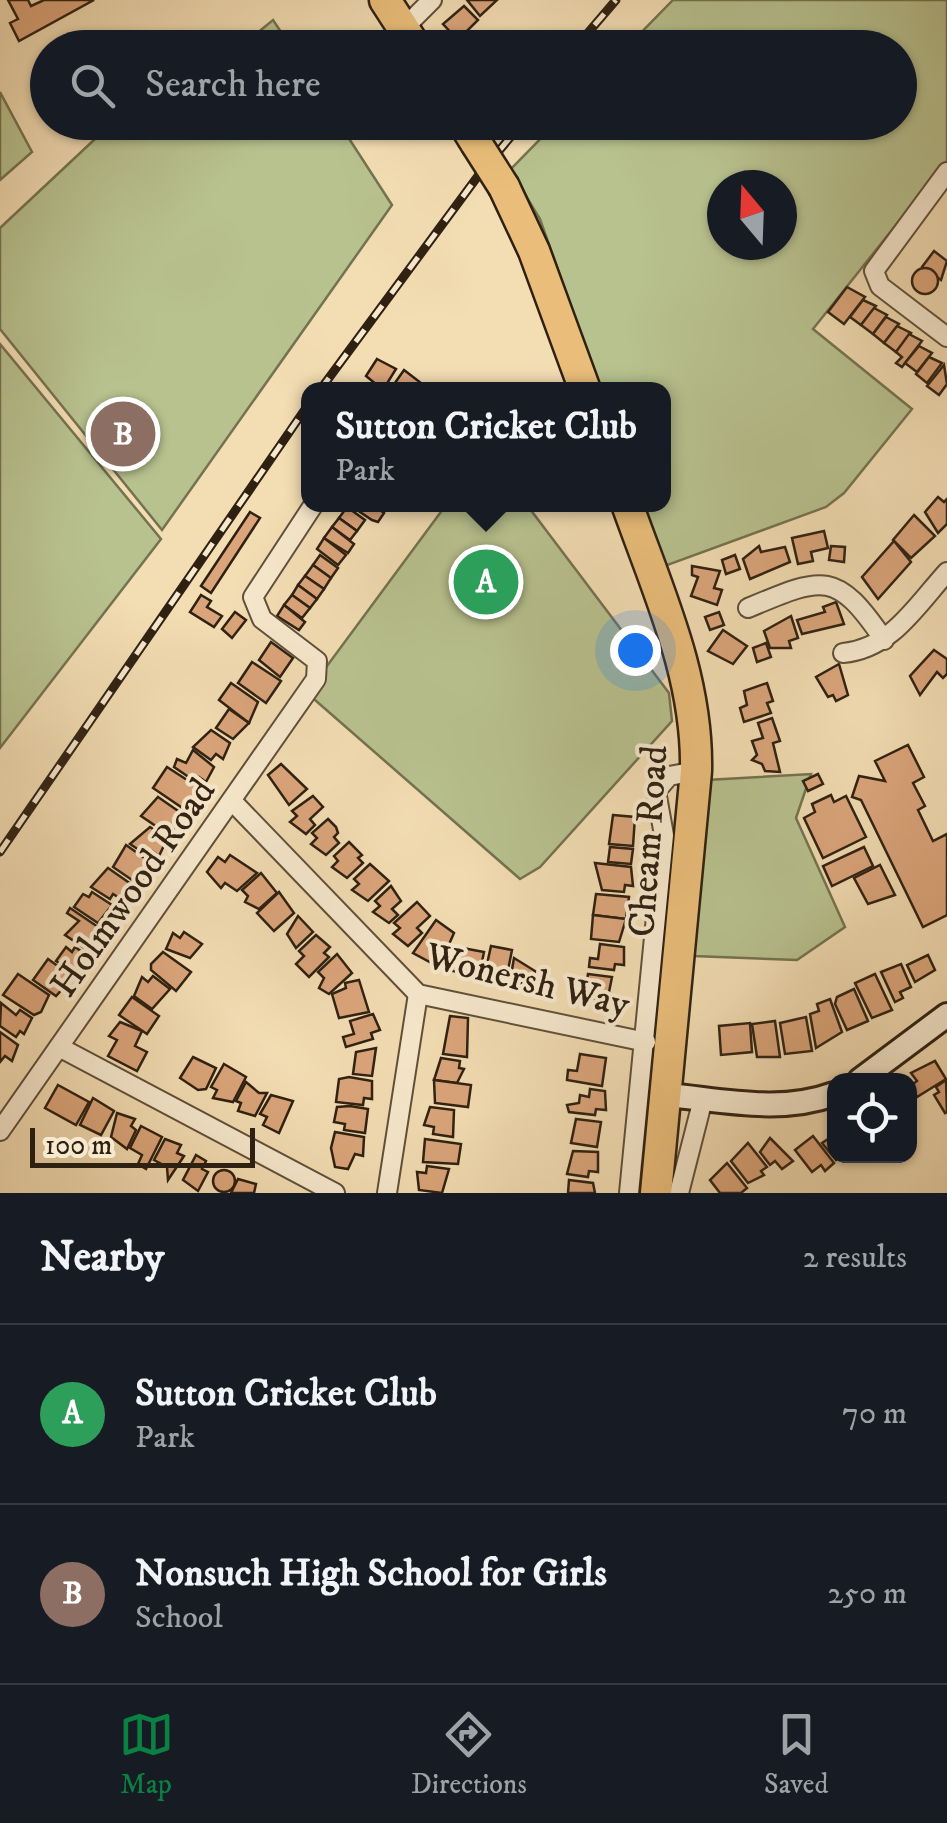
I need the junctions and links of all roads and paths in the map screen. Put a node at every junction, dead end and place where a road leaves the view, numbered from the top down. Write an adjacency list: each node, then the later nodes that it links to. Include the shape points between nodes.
1 (385, 0): 3 (highway)
2 (432, 0): 4 (street)
3 (405, 30)
4 (415, 30)
5 (473, 140): 8 (highway, bridge, via 534,250)
6 (947, 172): 7 (street, via 911,230 876,264 874,278)
7 (947, 337)
8 (582, 382)
9 (309, 512): 16 (street, Holmwood Road, via 253,598 262,618 317,661 316,680)
10 (629, 512): 15 (highway, Cheam Road, via 690,682)
11 (947, 572): 13 (street)
12 (748, 608): 13 (street, via 826,584 846,591)
13 (884, 640): 14 (street)
14 (843, 654)
15 (696, 770): 19 (street, via 669,776 656,791 664,835); 22 (highway, Cheam Road)
16 (232, 800): 17 (street, Wonersh Way); 20 (street, Holmwood Road)
17 (418, 994): 19 (street, Wonersh Way); 27 (street)
18 (947, 1015): 21 (street)
19 (646, 1042): 28 (street)
20 (59, 1047): 25 (street, Holmwood Road); 26 (street)
21 (869, 1073)
22 (667, 1095): 24 (street); 29 (highway, Cheam Road)
23 (827, 1096): 24 (street, via 791,1104)
24 (703, 1100): 30 (street)
25 (0, 1132)
26 (334, 1193)
27 (387, 1193)
28 (628, 1193)
29 (656, 1193)
30 (680, 1193)

